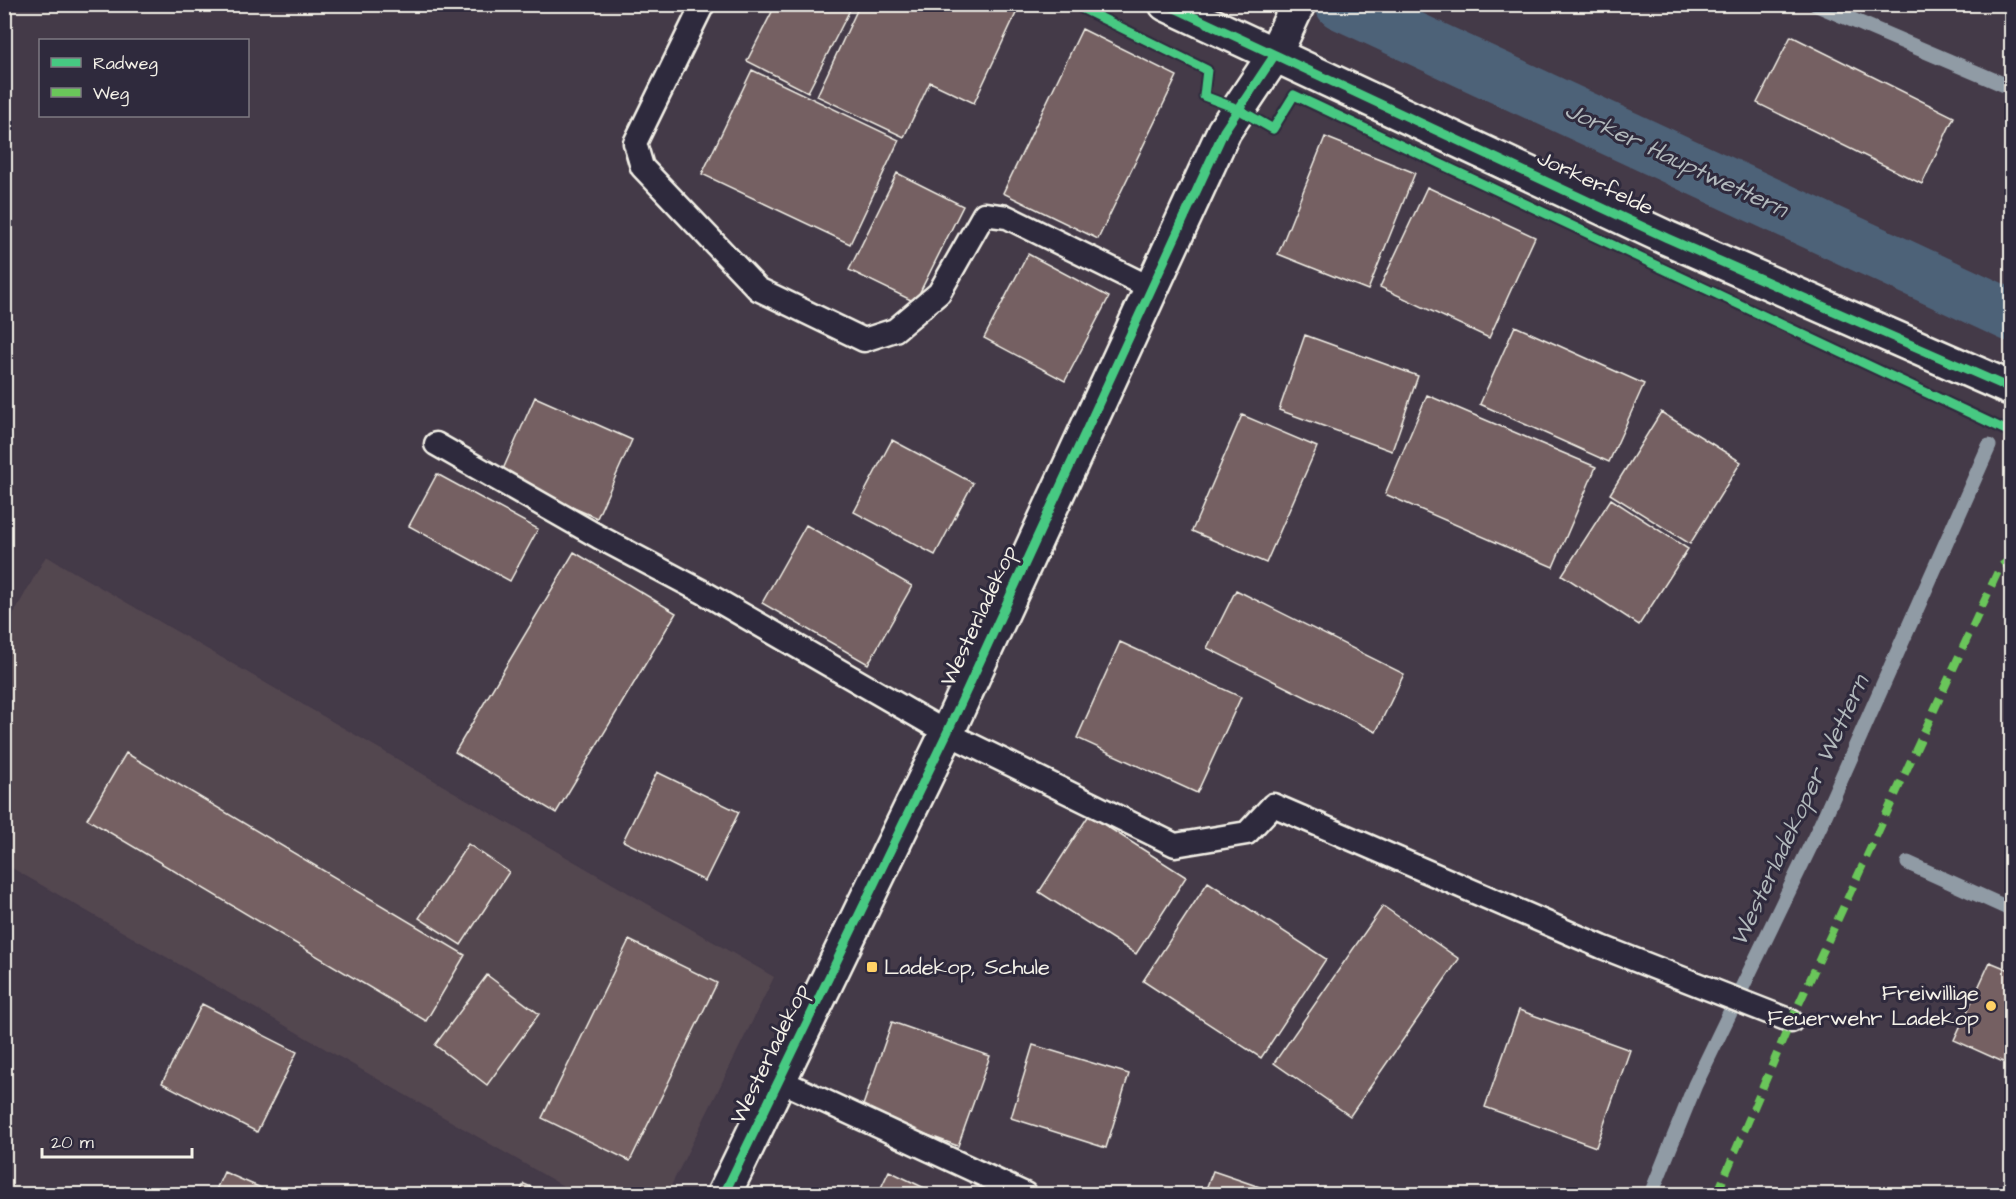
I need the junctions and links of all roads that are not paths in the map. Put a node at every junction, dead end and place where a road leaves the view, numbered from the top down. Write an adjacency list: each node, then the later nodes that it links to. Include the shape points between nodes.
1 (703, 4): 5 (lane, via 635,143 642,167 758,289 864,340 895,330 939,293 984,214 1007,217)
2 (1166, 4): 4 (street, Jorkerfelde)
3 (1295, 12): 4 (street, Westerladekop)
4 (1274, 56): 5 (street, Westerladekop, via 1224,131); 6 (street, Jorkerfelde, via 1657,233)
5 (1151, 288): 8 (street, Westerladekop)
6 (2012, 389)
7 (436, 444): 8 (lane, via 764,626)
8 (947, 733): 9 (lane, via 1175,845 1247,833 1273,806 1602,947); 10 (street, Westerladekop)
9 (1791, 1021)
10 (779, 1080): 11 (street, Westerladekop); 12 (lane)
11 (724, 1194)
12 (1025, 1194)

